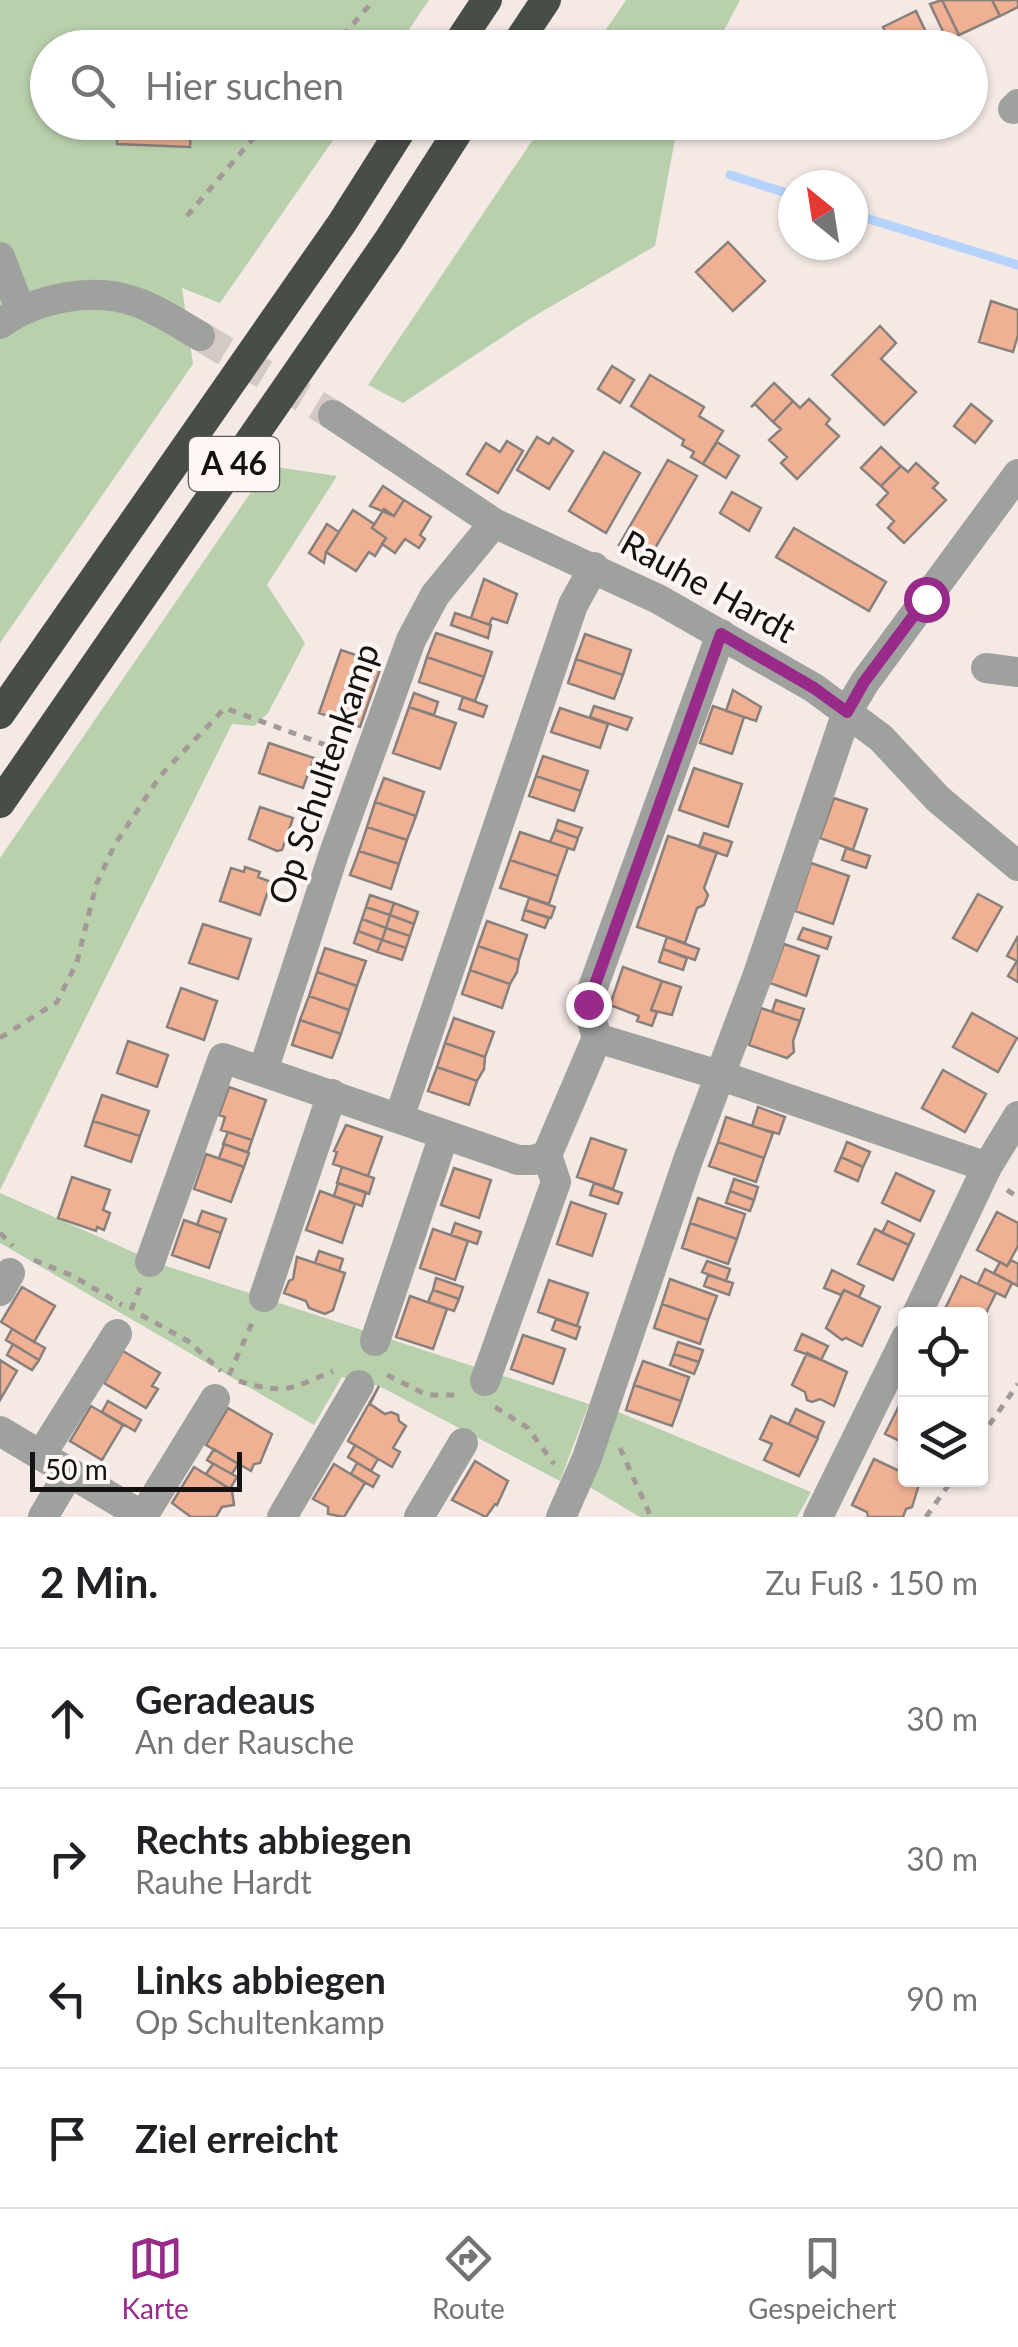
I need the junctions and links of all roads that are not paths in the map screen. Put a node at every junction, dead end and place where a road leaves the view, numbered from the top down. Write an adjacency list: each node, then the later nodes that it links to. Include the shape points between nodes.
1 (487, 0): 3 (highway)
2 (546, 0): 4 (highway)
3 (467, 30)
4 (526, 30)
5 (394, 140): 18 (highway, A 46)
6 (453, 140): 19 (highway, A 46)
7 (0, 257): 8 (street)
8 (10, 317): 9 (street, via 66,297 101,296 134,301)
9 (200, 336)
10 (332, 415): 12 (street, Rauhe Hardt)
11 (1018, 474): 17 (street)
12 (494, 522): 13 (street, Rauhe Hardt); 22 (street, Op Schultenkamp, via 435,595 410,640)
13 (594, 567): 14 (street, Rauhe Hardt); 26 (street, via 573,604)
14 (721, 634): 17 (street, Rauhe Hardt); 21 (street, via 588,1004)
15 (986, 668): 16 (street)
16 (1018, 672)
17 (847, 712): 20 (street, Rauhe Hardt); 23 (street)
18 (0, 714)
19 (0, 802)
20 (1018, 866)
21 (597, 1038): 23 (street); 28 (street)
22 (262, 1070): 24 (street); 30 (street, via 224,1058)
23 (719, 1076): 29 (street); 45 (street)
24 (332, 1094): 26 (street); 31 (street)
25 (1018, 1116): 29 (street)
26 (399, 1118): 27 (street)
27 (444, 1135): 28 (street, via 518,1160); 43 (street, via 363,1365)
28 (548, 1155): 36 (street, via 556,1182)
29 (988, 1167): 32 (street)
30 (150, 1262)
31 (264, 1297)
32 (920, 1307)
33 (124, 1322): 39 (street)
34 (898, 1354): 46 (street)
35 (221, 1388): 41 (street)
36 (482, 1391)
37 (0, 1431): 39 (street)
38 (462, 1442): 44 (street)
39 (41, 1455): 40 (street)
40 (69, 1473): 41 (street); 42 (street)
41 (144, 1516)
42 (43, 1517)
43 (282, 1517)
44 (419, 1517)
45 (561, 1517)
46 (818, 1517)

